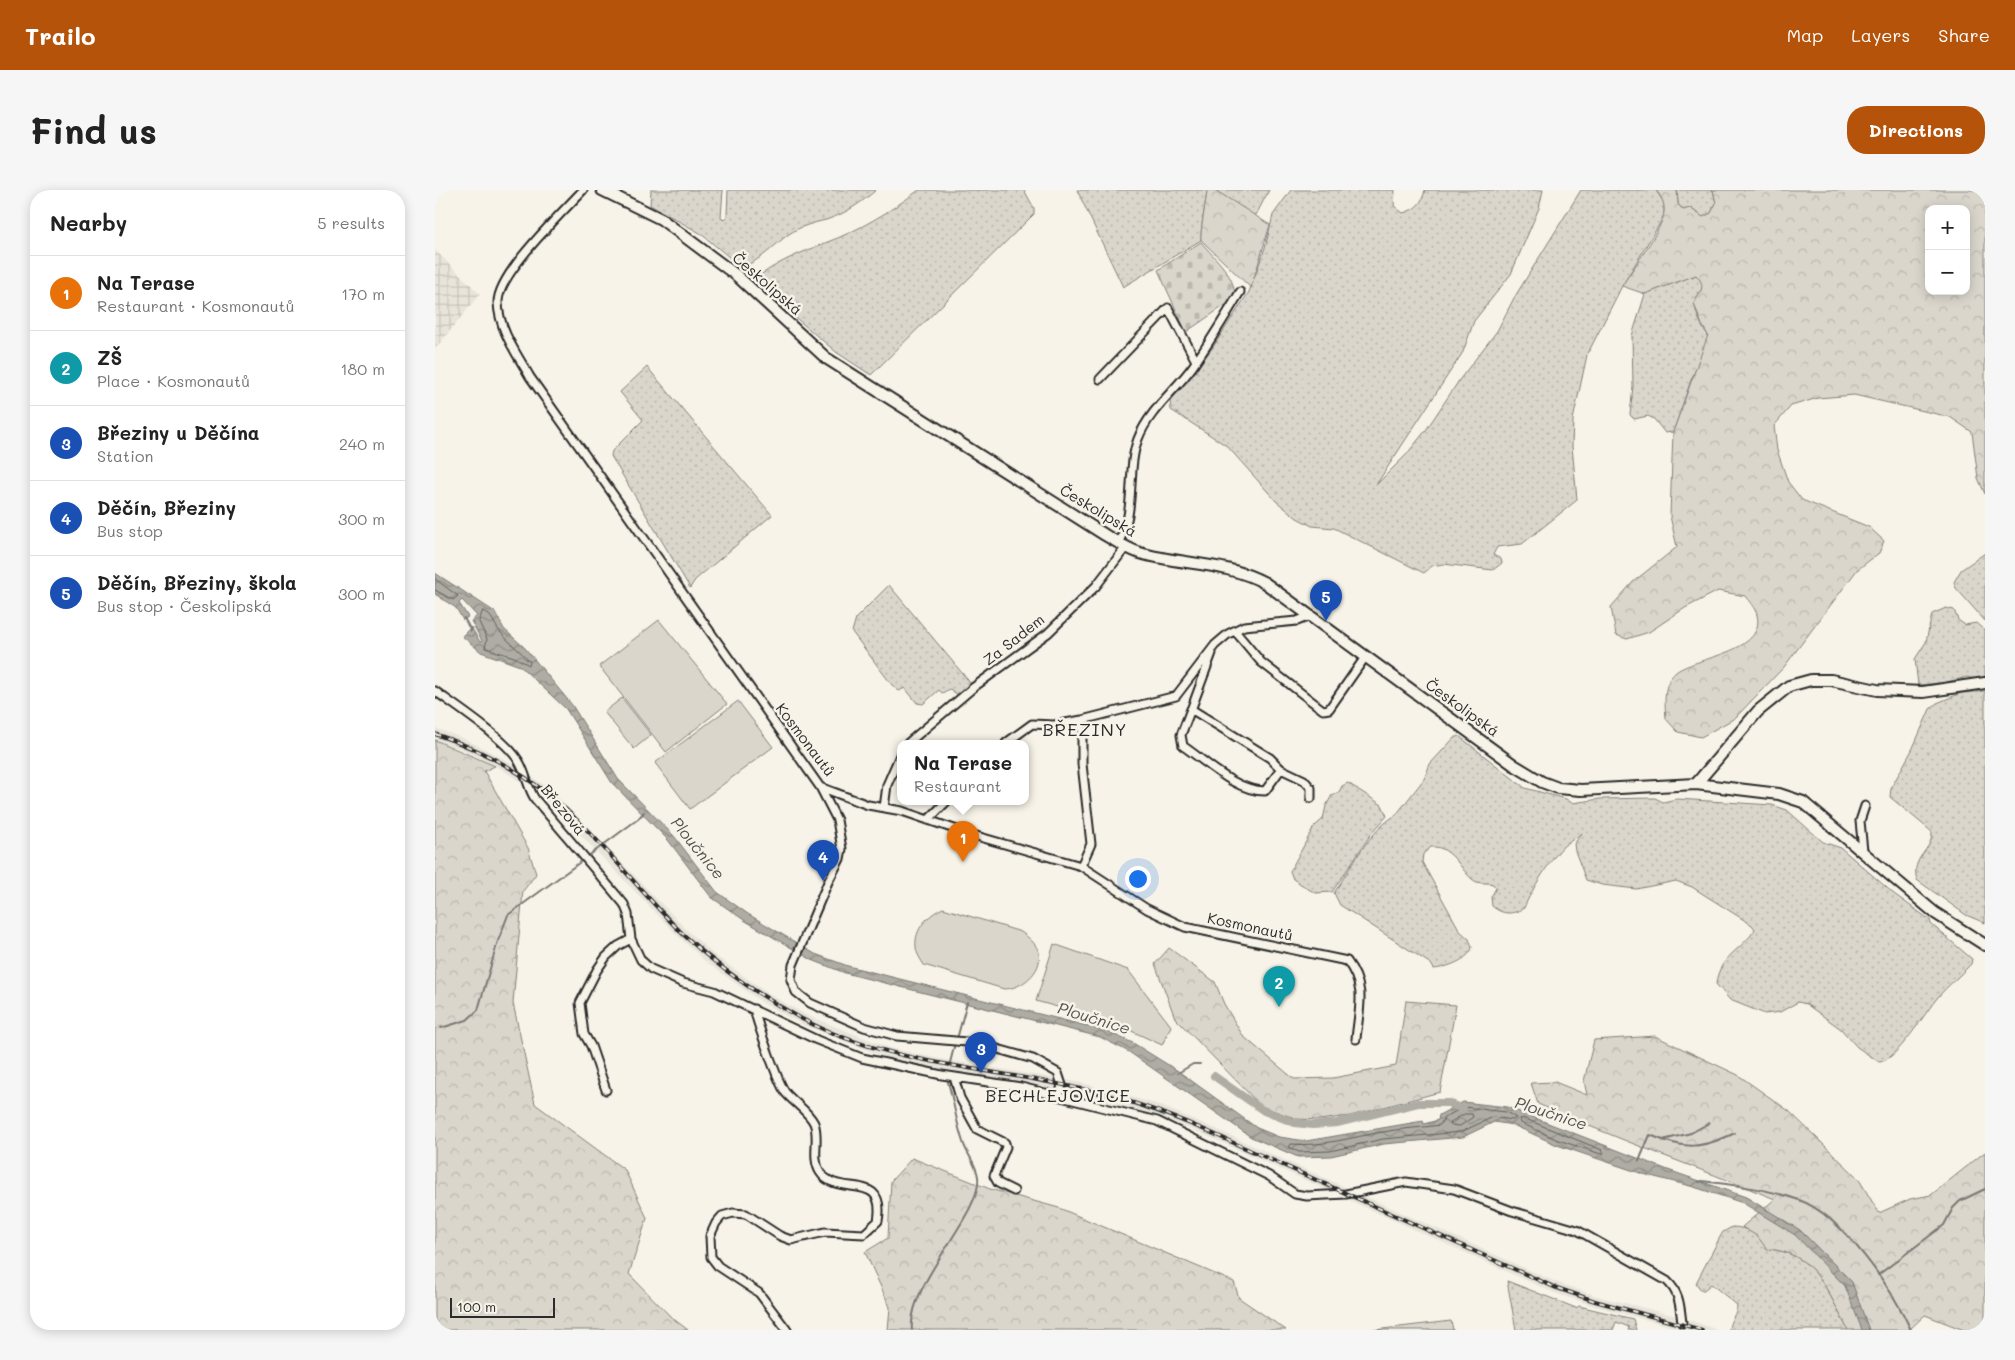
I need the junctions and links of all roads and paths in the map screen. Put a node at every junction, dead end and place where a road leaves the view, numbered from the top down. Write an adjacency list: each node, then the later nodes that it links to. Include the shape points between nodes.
1 (583, 190): 20 (street, Kosmonautů, via 503,282 498,301 508,338 530,377)
2 (601, 190): 6 (main road, Českolipská, via 661,219 736,275 826,358)
3 (1240, 292): 4 (street, Za Sadem)
4 (1196, 361): 5 (street, via 1168,308); 6 (street, Za Sadem, via 1148,420 1138,439)
5 (1100, 379)
6 (1122, 545): 7 (main road, Českolipská, via 1156,556 1251,576); 15 (street, Za Sadem, via 1096,586 1048,633 974,687)
7 (1310, 616): 8 (street, via 1297,621 1244,626); 10 (main road, Českolipská)
8 (1235, 630): 9 (street); 10 (street, via 1261,662 1323,710 1329,709 1343,692)
9 (1215, 646): 13 (street); 14 (street, via 1176,696)
10 (1366, 656): 19 (main road, Českolipská, via 1542,782 1558,788 1581,790)
11 (1985, 683): 19 (main road, via 1923,692 1877,690 1831,680 1811,680 1789,686 1758,711)
12 (435, 691): 30 (street, Březová, via 465,712 517,758 535,799 624,904)
13 (1191, 710): 18 (street, via 1270,758); 18 (street, via 1181,735 1183,746 1233,781 1254,791 1265,791)
14 (1082, 720): 16 (street, via 1054,725 1032,724); 29 (street, via 1082,764 1091,844)
15 (912, 740)
16 (1010, 740)
17 (897, 762): 25 (street, via 887,786)
18 (1281, 769): 22 (street, via 1304,780 1311,788)
19 (1696, 784): 28 (main road, Českolipská, via 1779,794 1803,802)
20 (820, 787): 21 (street, Kosmonautů); 26 (street)
21 (845, 796): 25 (street, Kosmonautů); 26 (street)
22 (1311, 798)
23 (943, 805): 27 (street)
24 (1865, 806): 28 (street, via 1860,821)
25 (884, 808): 27 (street, Kosmonautů)
26 (833, 809): 36 (street, via 842,844 840,859 793,965 792,985 801,998 881,1032 960,1041 1017,1054 1046,1065 1061,1079)
27 (928, 820): 29 (street, Kosmonautů)
28 (1863, 851): 31 (main road, Českolipská, via 1935,914)
29 (1081, 866): 33 (street, Kosmonautů, via 1147,909 1185,927 1347,961 1358,975 1361,991)
30 (631, 939): 32 (street, via 641,960 662,975 714,991); 35 (street, via 606,957 580,1003 584,1034)
31 (1985, 945)
32 (755, 1009): 34 (street, via 862,1058); 39 (street, via 784,1090 813,1120 817,1132 819,1171 826,1178 864,1188 878,1200 878,1221 864,1234 825,1232 791,1240 747,1214 722,1216 715,1223 710,1236 711,1257 717,1266 759,1293)
33 (1356, 1039)
34 (954, 1077): 36 (street); 37 (street, via 960,1098 977,1129 1005,1143 1007,1147 994,1176 998,1183)
35 (606, 1090)
36 (1059, 1096): 38 (street, via 1175,1128 1269,1176 1295,1194 1347,1194 1390,1184 1423,1184 1454,1189 1512,1211 1577,1230 1675,1288)
37 (1014, 1191)
38 (1682, 1323)
39 (787, 1330)

